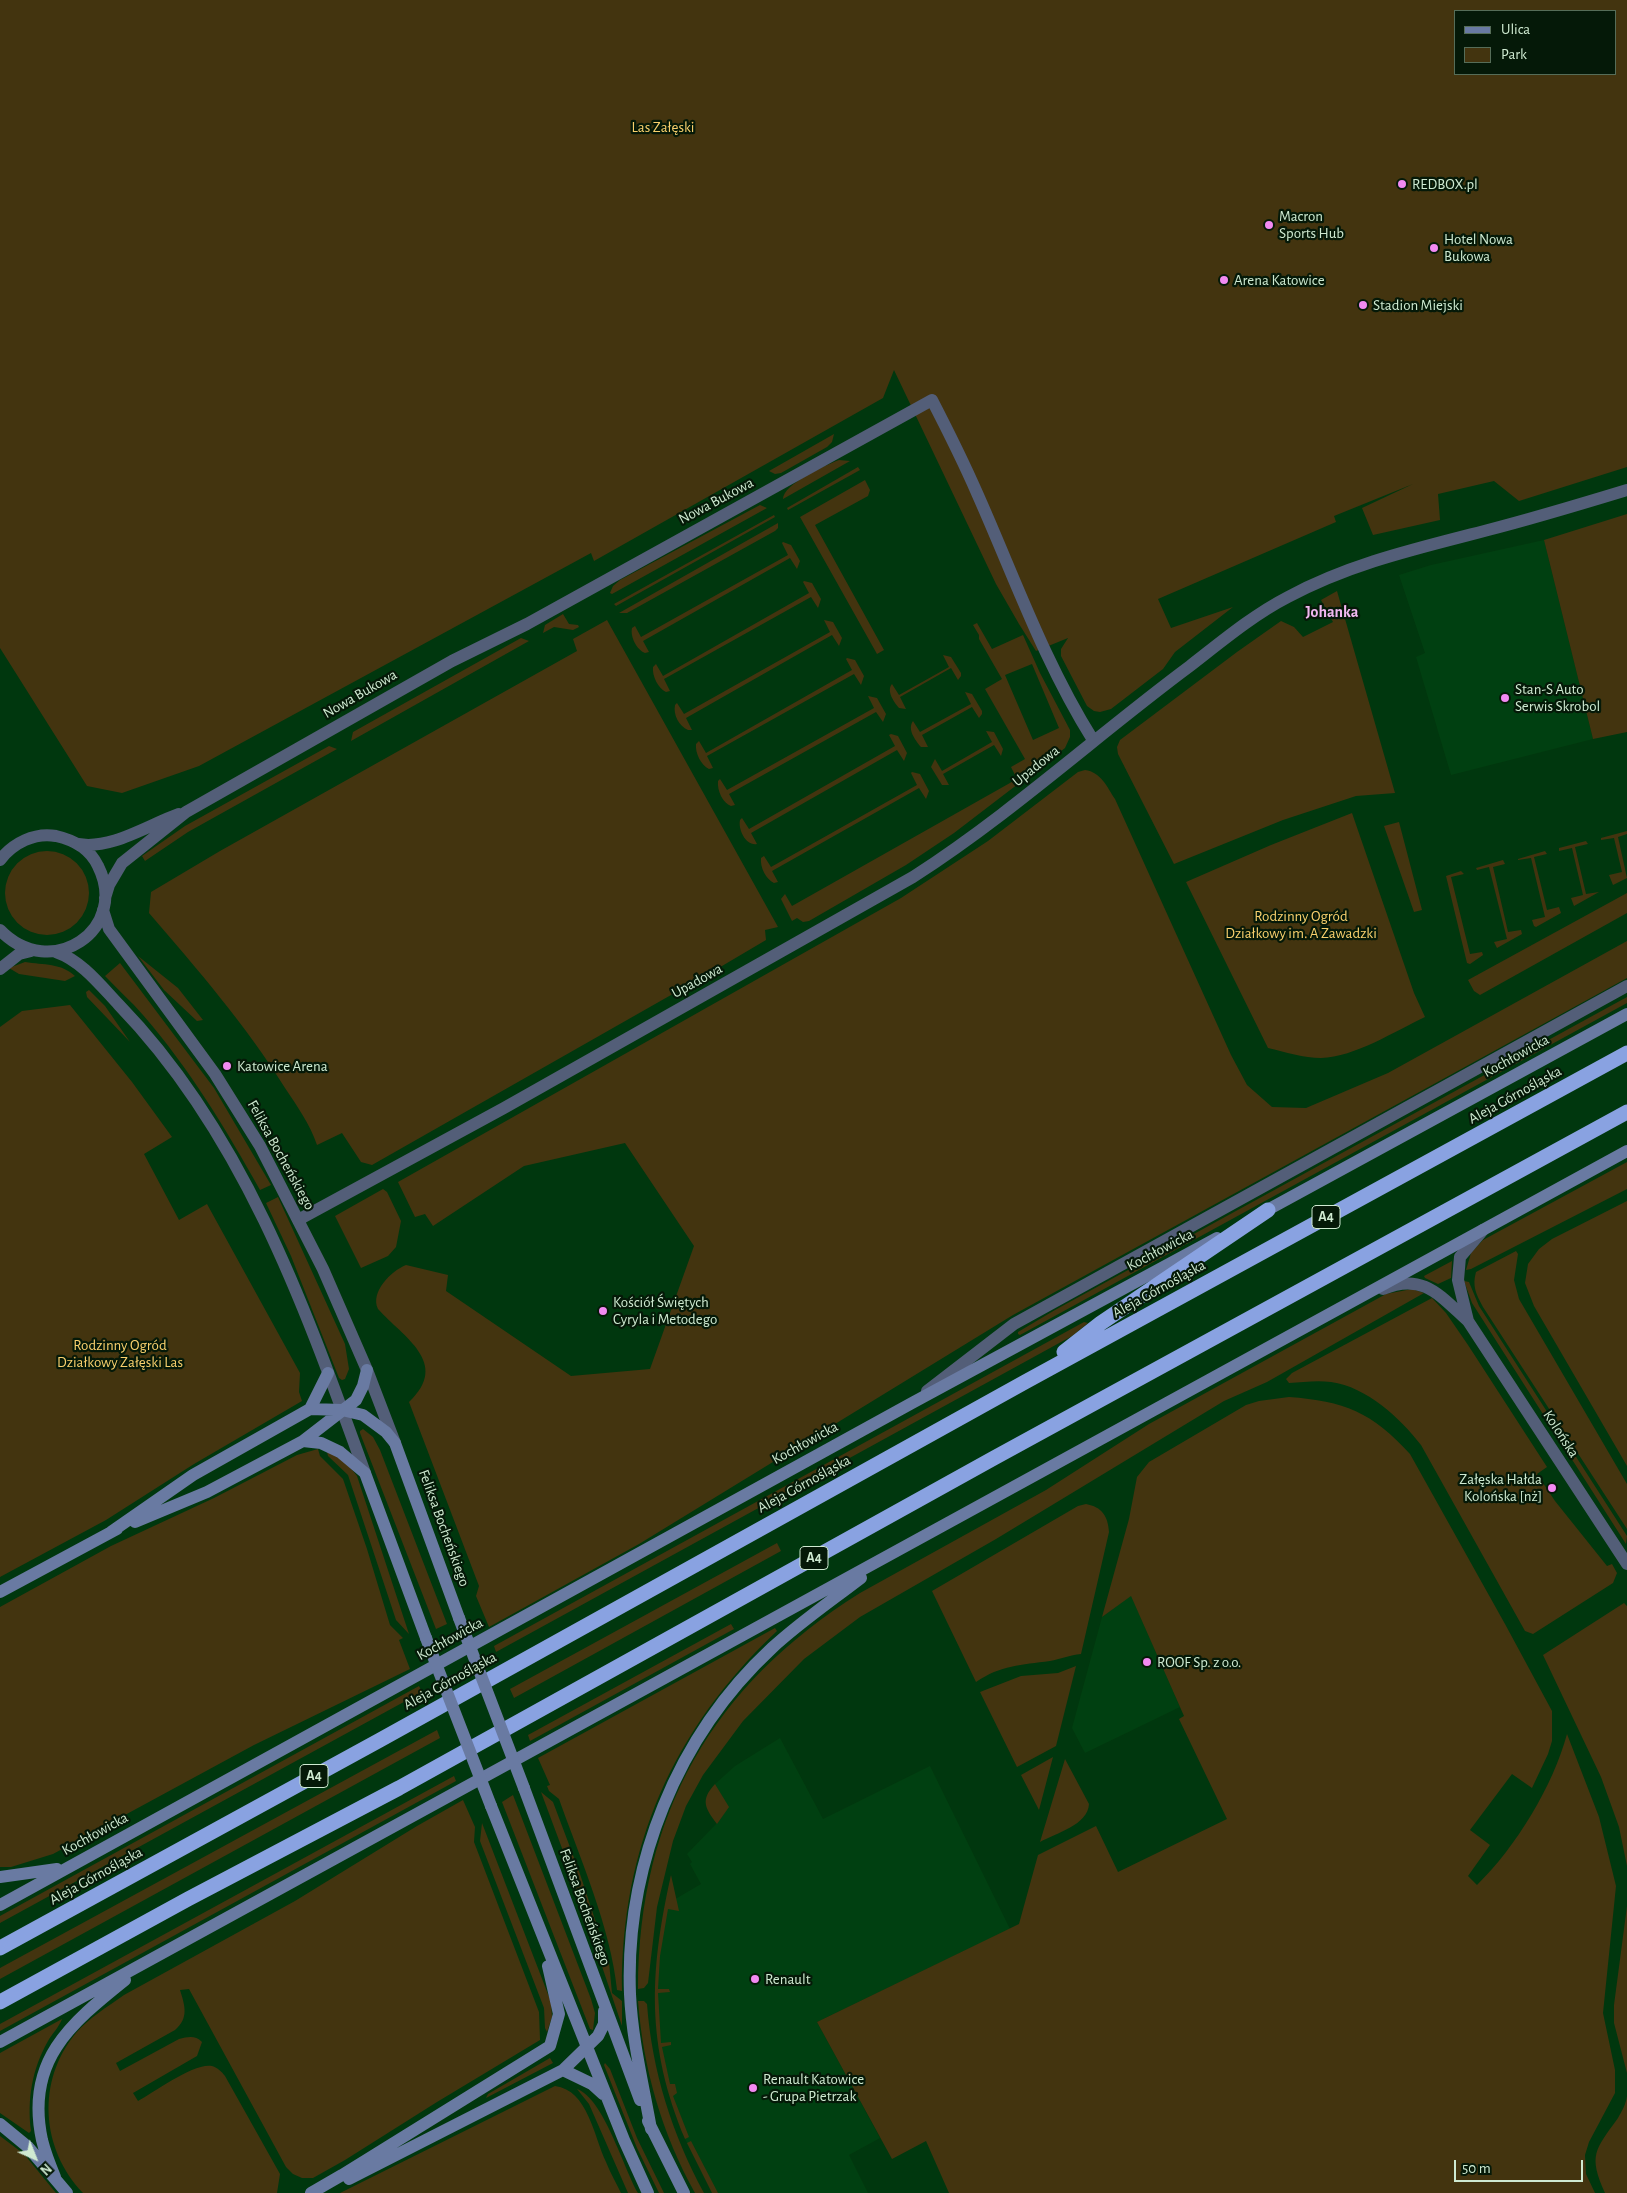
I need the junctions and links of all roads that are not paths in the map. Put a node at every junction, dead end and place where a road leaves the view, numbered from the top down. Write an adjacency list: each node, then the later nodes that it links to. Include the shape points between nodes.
1 (1627, 490): 2 (street, Upadowa, via 1378,559 1315,582 1249,622)
2 (1093, 740): 3 (street, Nowa Bukowa, via 1072,708 1048,659 977,493 932,400 527,624 452,661); 17 (street, Upadowa, via 965,842 903,883)
3 (186, 812): 4 (street, Nowa Bukowa, via 110,842 87,846); 6 (street, Nowa Bukowa, via 122,863 109,884)
4 (78, 844): 5 (street, via 51,835 29,838 8,849); 6 (street, Feliksa Bocheńskiego, via 88,852 102,873)
5 (0, 860)
6 (104, 904): 9 (street, Nowa Bukowa, via 96,925 86,938); 17 (street, Feliksa Bocheńskiego, via 108,930 215,1074 244,1119)
7 (0, 930): 8 (street, via 9,939)
8 (32, 951): 9 (street); 10 (street, via 14,957)
9 (56, 952): 22 (street, via 70,958 94,978 145,1032 211,1123 241,1174 287,1268)
10 (0, 969)
11 (1627, 986): 24 (street, via 1014,1324)
12 (1627, 1014): 16 (main road, Kochłowicka)
13 (1627, 1053): 23 (highway, Aleja Górnośląska / A4)
14 (1627, 1112): 40 (highway, A4, via 408,1783)
15 (1627, 1151): 18 (main road)
16 (1268, 1210): 23 (highway, via 1101,1323); 24 (main road, Kochłowicka)
17 (298, 1220): 21 (street, Feliksa Bocheńskiego)
18 (1484, 1229): 19 (main road); 20 (street, via 1460,1257 1458,1280)
19 (1343, 1306): 20 (street, via 1396,1284 1418,1283 1435,1291); 31 (main road)
20 (1468, 1321): 32 (street, Kolońska)
21 (367, 1370): 26 (main road, via 364,1386 356,1400); 28 (street, Feliksa Bocheńskiego)
22 (328, 1374): 25 (main road); 26 (street)
23 (1025, 1382): 38 (highway, Aleja Górnośląska / A4)
24 (912, 1403): 34 (main road, Kochłowicka)
25 (310, 1409): 26 (main road); 30 (main road, via 193,1475)
26 (342, 1410): 27 (main road); 28 (main road, via 363,1415); 29 (street)
27 (303, 1441): 29 (main road, via 321,1443 340,1452); 30 (main road, via 207,1492)
28 (395, 1443): 41 (main road, Feliksa Bocheńskiego, bridge)
29 (365, 1473): 37 (main road, bridge)
30 (111, 1532): 33 (main road)
31 (890, 1554): 39 (main road); 47 (main road, via 772,1647 738,1682 707,1722 662,1809 646,1852 630,1947 634,2034)
32 (1627, 1564)
33 (0, 1592)
34 (70, 1867): 35 (main road); 36 (main road, Kochłowicka)
35 (0, 1877)
36 (0, 1905)
37 (540, 1930): 43 (main road); 50 (main road, via 559,2014 550,2046)
38 (0, 1948)
39 (153, 1958): 42 (main road); 48 (main road, via 85,2012 66,2031 51,2054 40,2086 39,2115 42,2140)
40 (0, 2002)
41 (604, 2007): 43 (main road, via 604,2024); 47 (main road, Feliksa Bocheńskiego)
42 (0, 2042)
43 (588, 2047): 44 (main road); 45 (main road)
44 (563, 2070): 45 (main road, via 592,2084); 51 (main road)
45 (606, 2096): 52 (main road)
46 (0, 2124): 48 (main road, via 28,2147)
47 (651, 2129): 53 (main road, Feliksa Bocheńskiego)
48 (54, 2177): 49 (main road)
49 (67, 2193)
50 (311, 2193)
51 (320, 2193)
52 (648, 2193)
53 (684, 2193)

